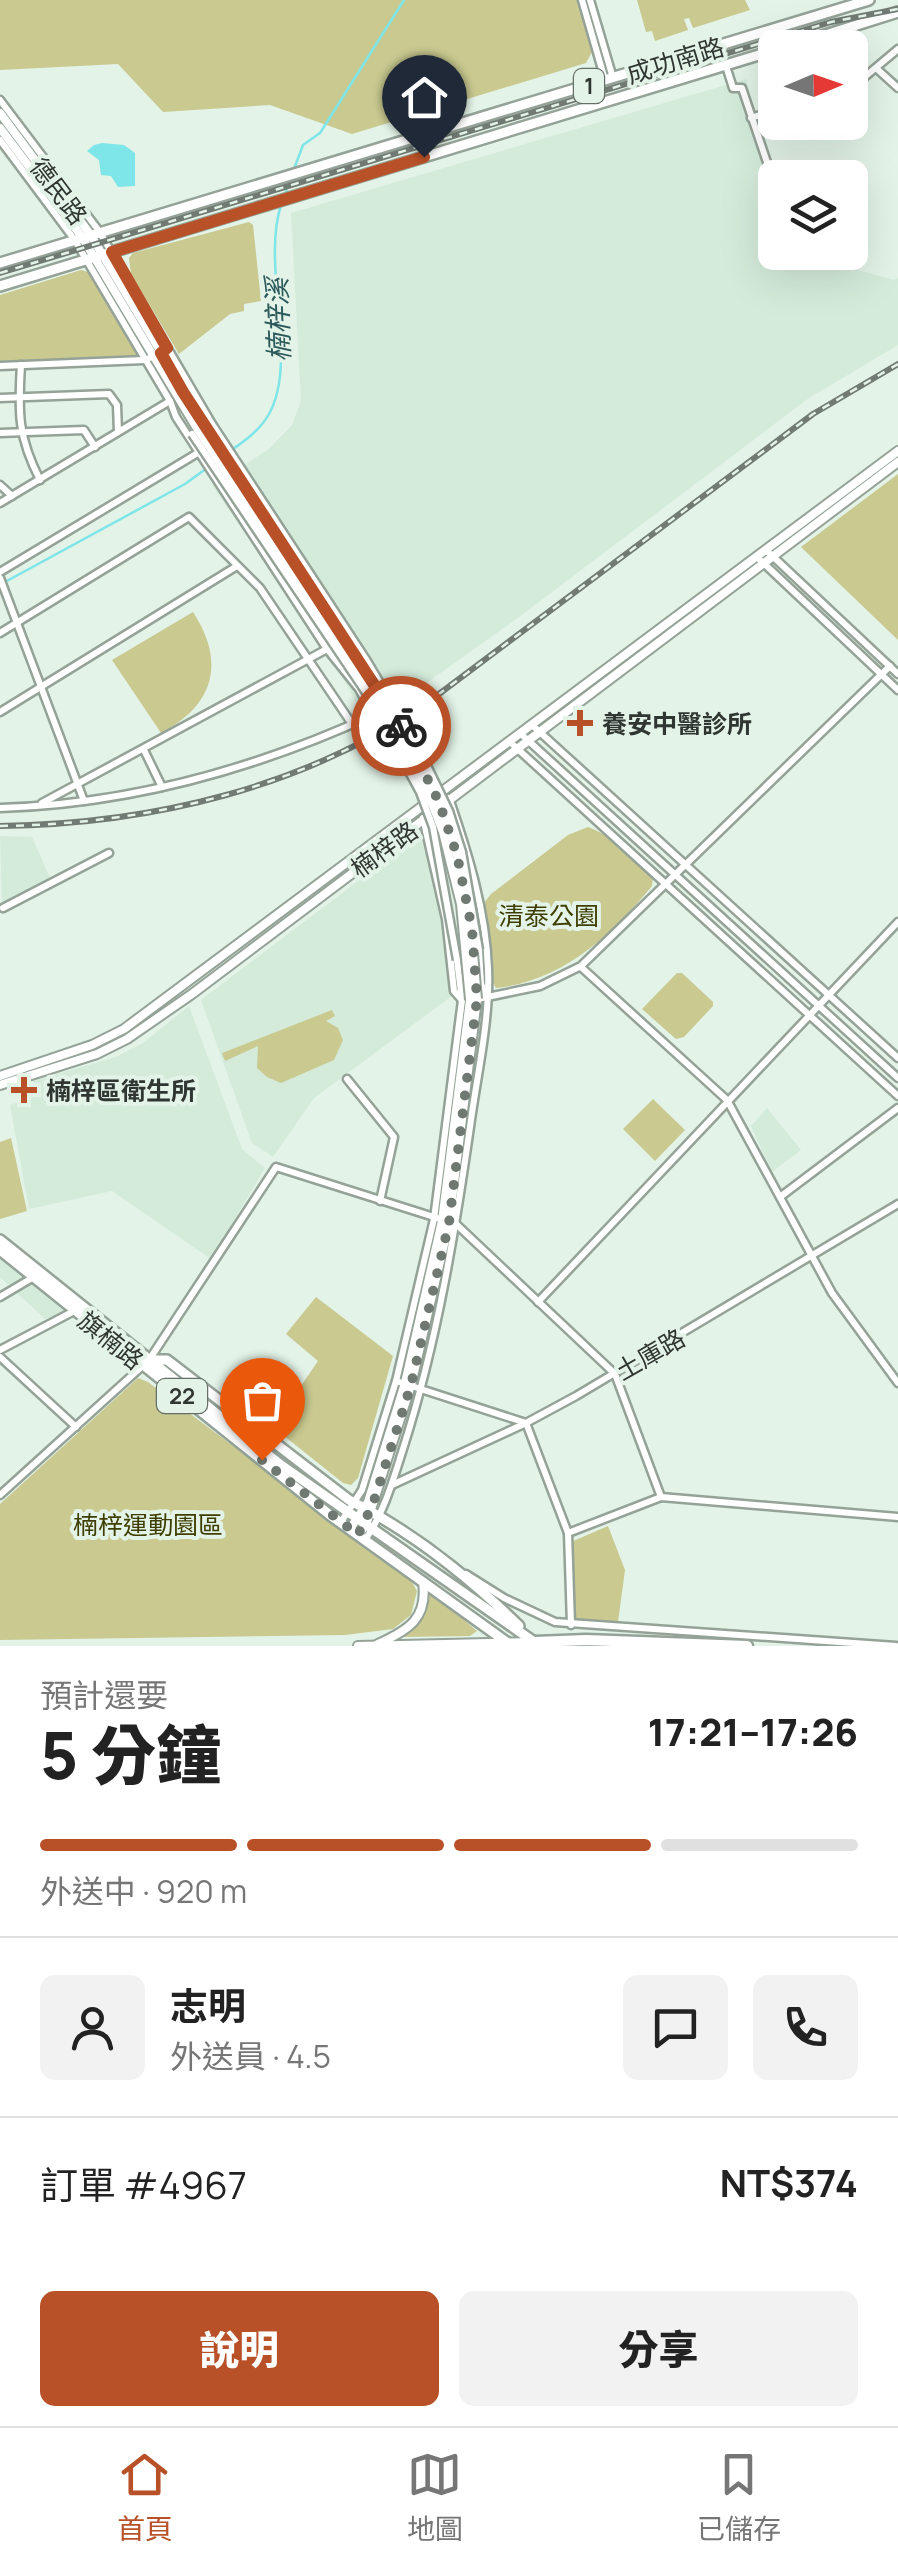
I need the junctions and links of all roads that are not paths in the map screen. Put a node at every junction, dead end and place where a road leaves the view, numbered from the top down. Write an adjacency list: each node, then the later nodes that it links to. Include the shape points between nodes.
1 (582, 0): 11 (street)
2 (590, 0): 11 (street)
3 (869, 0): 11 (main road, 成功南路 / 1)
4 (898, 12): 5 (main road)
5 (841, 30)
6 (898, 49): 9 (street)
7 (758, 56): 8 (main road, 成功南路 / 1)
8 (726, 66): 17 (street, via 733,88 742,88); 19 (main road, 成功南路 / 1)
9 (876, 68): 10 (street); 12 (street)
10 (868, 73)
11 (609, 80): 14 (main road, 成功南路 / 1)
12 (898, 88)
13 (0, 100): 22 (street, 德民路)
14 (512, 109): 19 (main road); 22 (main road, 成功南路 / 1)
15 (0, 113): 22 (street, 德民路)
16 (758, 115): 17 (street)
17 (750, 118): 21 (street)
18 (0, 128): 22 (street, 德民路)
19 (520, 128): 23 (main road, 成功南路 / 1)
20 (0, 140): 22 (street, 德民路)
21 (765, 160)
22 (86, 235): 23 (street, 德民路); 23 (street, 德民路); 24 (main road, 1)
23 (99, 256): 25 (main road, 1); 26 (street, 德民路); 26 (street, 德民路)
24 (0, 263)
25 (0, 286)
26 (156, 355): 28 (street); 29 (street, 德民路); 29 (street, 德民路)
27 (0, 366): 28 (street)
28 (21, 366): 31 (street)
29 (179, 397): 32 (street, 德民路); 32 (street); 34 (street); 38 (street, via 176,417); 38 (street, via 224,436)
30 (0, 398): 31 (street)
31 (19, 398): 33 (street); 34 (street, via 109,394 117,404)
32 (202, 429): 84 (street, bridge, via 420,792 433,826 457,960); 84 (street, 德民路, bridge, via 386,700 439,802 469,907); 84 (street, bridge, via 367,660 417,745 462,852 479,950 481,984)
33 (22, 431): 35 (street); 36 (street, via 84,430); 40 (street)
34 (118, 432): 36 (street)
35 (0, 433)
36 (95, 448): 40 (street)
37 (898, 450): 44 (street)
38 (200, 456): 48 (street); 51 (street, bridge)
39 (898, 462): 44 (street)
40 (40, 480): 42 (street)
41 (0, 485): 42 (street)
42 (12, 496): 43 (street)
43 (0, 503)
44 (794, 536): 45 (street, 楠梓路)
45 (770, 554): 46 (street, 楠梓路); 53 (street)
46 (760, 560): 54 (street); 60 (street, 楠梓路); 62 (street, 楠梓路)
47 (237, 566): 49 (street, via 188,517); 52 (street); 56 (street)
48 (0, 575): 49 (street)
49 (16, 623): 50 (street); 56 (street)
50 (0, 633)
51 (328, 649): 52 (street); 59 (street, via 372,714)
52 (310, 658): 59 (street); 65 (street)
53 (890, 666): 54 (street); 55 (street)
54 (881, 674): 57 (street); 77 (street)
55 (898, 674)
56 (40, 688): 58 (street); 67 (street)
57 (898, 690)
58 (0, 712)
59 (352, 724): 68 (street, via 220,774)
60 (532, 726): 61 (street, 楠梓路); 62 (street)
61 (521, 734): 63 (street, 楠梓路); 64 (street)
62 (540, 734): 64 (street, 楠梓路); 77 (street)
63 (510, 742): 66 (street); 69 (street, 楠梓路)
64 (528, 743): 66 (street, 楠梓路); 78 (street)
65 (144, 750): 67 (street); 68 (street)
66 (518, 751): 70 (street, 楠梓路); 79 (street)
67 (77, 786): 71 (street); 72 (street)
68 (162, 787): 71 (street)
69 (446, 791): 70 (street); 74 (street, 楠梓路)
70 (450, 801): 75 (street, 楠梓路); 84 (street, via 486,948)
71 (84, 802): 72 (street)
72 (36, 806): 73 (street)
73 (0, 808)
74 (420, 811): 75 (street); 88 (street, 楠梓路, via 124,1028)
75 (424, 820): 84 (street, via 454,991); 91 (street, 楠梓路, via 127,1039)
76 (109, 853): 80 (street)
77 (685, 865): 78 (street); 83 (street)
78 (674, 875): 79 (street); 85 (street)
79 (665, 885): 82 (street); 86 (street)
80 (3, 908)
81 (898, 922): 83 (street)
82 (581, 966): 84 (street, via 540,986); 93 (street)
83 (828, 995): 85 (street); 87 (street)
84 (474, 999): 98 (street, 德民路); 98 (street)
85 (818, 1005): 86 (street); 89 (street)
86 (809, 1015): 92 (street); 93 (street)
87 (898, 1058)
88 (0, 1076)
89 (898, 1078)
90 (347, 1080): 96 (street, via 394,1138)
91 (0, 1086)
92 (898, 1096)
93 (727, 1100): 95 (street); 103 (street)
94 (898, 1108): 95 (street)
95 (780, 1197): 100 (street)
96 (380, 1201): 98 (street); 106 (street, via 276,1167)
97 (898, 1204): 100 (street, 土庫路)
98 (445, 1222): 103 (street); 108 (street, 德民路); 110 (street)
99 (1, 1245): 101 (main road, 旗楠路 / 22)
100 (810, 1254): 107 (street, 土庫路); 109 (street)
101 (38, 1275): 102 (street); 104 (main road, 旗楠路 / 22)
102 (0, 1298)
103 (538, 1303): 107 (street)
104 (78, 1309): 105 (street); 106 (main road, 旗楠路 / 22)
105 (0, 1353): 112 (street)
106 (146, 1363): 112 (street); 116 (main road, 旗楠路 / 22, via 256,1446); 118 (main road, 旗楠路 / 22)
107 (615, 1374): 111 (street, 土庫路); 115 (street)
108 (404, 1383): 110 (street); 116 (street, 德民路); 116 (street, via 362,1490)
109 (898, 1383)
110 (422, 1388): 111 (street); 113 (street)
111 (526, 1424): 113 (street, 土庫路); 119 (street)
112 (76, 1426): 114 (street)
113 (391, 1485): 116 (street)
114 (0, 1495)
115 (661, 1497): 117 (street); 119 (street)
116 (364, 1515): 118 (street); 118 (street); 120 (main road, 旗楠路 / 22); 124 (main road, 旗楠路 / 22)
117 (898, 1518)
118 (354, 1532): 121 (main road, 旗楠路 / 22)
119 (568, 1534): 122 (street)
120 (456, 1568): 122 (street, 旗楠路, via 504,1598); 124 (main road, 旗楠路 / 22)
121 (423, 1582): 123 (main road, 旗楠路 / 22); 126 (street, via 418,1619)
122 (571, 1625): 128 (street, 旗楠路)
123 (510, 1644): 124 (street); 126 (street)
124 (538, 1644): 127 (highway)
125 (358, 1646): 126 (street)
126 (374, 1646)
127 (748, 1646)
128 (896, 1646)

